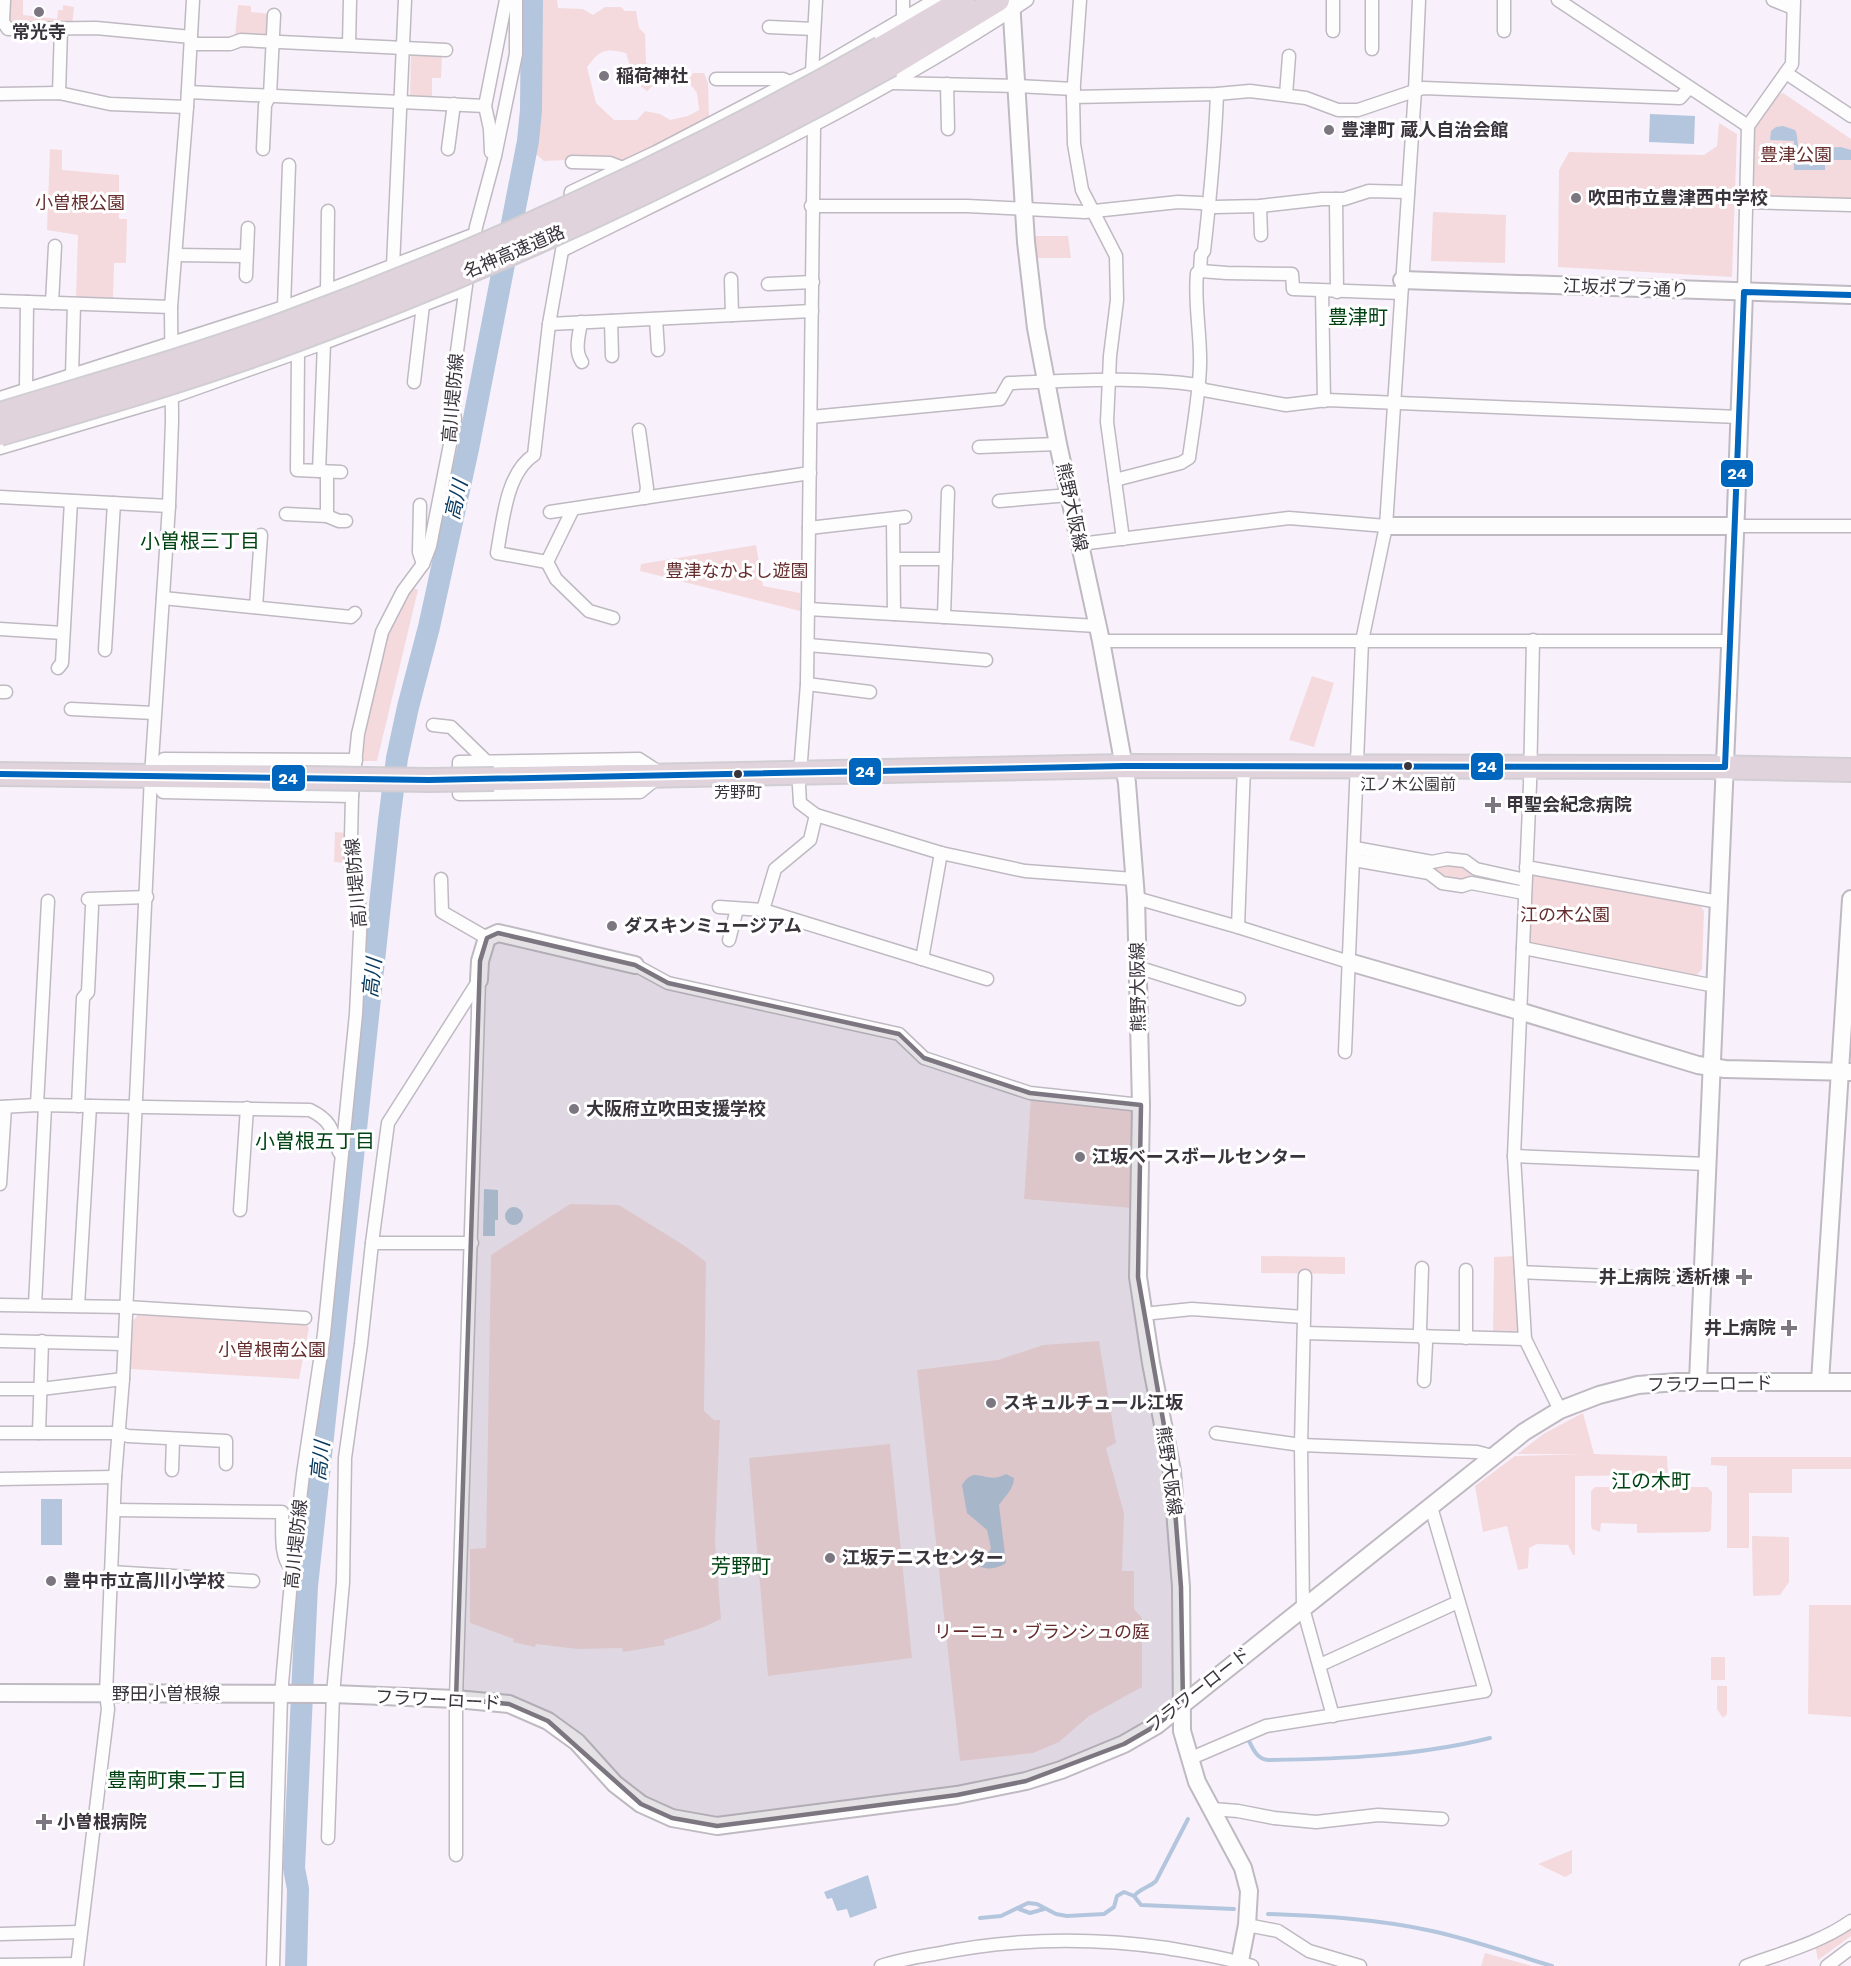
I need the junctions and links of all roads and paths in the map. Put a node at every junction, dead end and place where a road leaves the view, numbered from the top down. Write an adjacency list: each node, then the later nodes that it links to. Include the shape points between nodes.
1 (4, 0): 24 (street, via 3,22 9,29)
2 (193, 0): 28 (street)
3 (351, 0): 30 (street)
4 (405, 0): 31 (street)
5 (506, 0): 53 (street)
6 (516, 0): 64 (street, 高川堤防線, via 516,54)
7 (816, 0): 25 (street)
8 (903, 0): 22 (street)
9 (935, 0): 22 (street)
10 (963, 0): 124 (highway, 名神高速道路, bridge, via 790,99 492,242 283,324)
11 (1028, 0): 19 (street)
12 (1080, 0): 46 (street)
13 (1333, 0): 26 (street)
14 (1372, 0): 32 (street)
15 (1419, 0): 43 (street)
16 (1504, 0): 27 (street)
17 (1558, 0): 42 (street)
18 (1773, 0): 20 (street)
19 (1007, 4): 39 (street); 41 (street, 熊野大阪線); 128 (highway, 名神高速道路, bridge, via 669,182 492,263 192,376)
20 (1794, 4): 36 (street, via 1792,64)
21 (274, 15): 29 (street)
22 (903, 19): 35 (street)
23 (769, 27): 25 (street)
24 (60, 29): 28 (street, via 96,28); 44 (street)
25 (814, 29): 35 (street)
26 (1333, 31)
27 (1504, 31)
28 (191, 40): 29 (street, via 230,44 241,40); 45 (street)
29 (273, 41): 30 (street); 49 (street)
30 (349, 45): 31 (street)
31 (404, 48): 33 (street); 51 (street)
32 (1372, 49)
33 (446, 50)
34 (1289, 56): 50 (street)
35 (812, 72): 38 (street); 56 (street)
36 (1786, 73): 55 (street); 57 (street)
37 (716, 79): 38 (street)
38 (790, 82): 63 (street)
39 (891, 83): 40 (street); 56 (street)
40 (947, 84): 41 (street); 58 (street)
41 (1017, 86): 46 (street); 72 (street, 熊野大阪線)
42 (1689, 88): 43 (street, via 1680,99); 57 (street)
43 (1415, 90): 50 (street, via 1358,110 1338,110); 65 (street)
44 (60, 93): 47 (street); 54 (street, via 110,104)
45 (188, 93): 49 (street); 54 (street)
46 (1073, 93): 48 (street); 74 (street, via 1077,171)
47 (0, 94)
48 (1217, 94): 50 (street, via 1250,91); 68 (street)
49 (270, 95): 51 (street); 59 (street, via 265,105)
50 (1286, 95)
51 (402, 101): 52 (street); 82 (street)
52 (454, 104): 53 (street); 60 (street)
53 (485, 105): 64 (street)
54 (187, 106): 80 (street)
55 (1851, 116)
56 (814, 126): 70 (street); 79 (street)
57 (1749, 126): 67 (street)
58 (948, 129)
59 (263, 149)
60 (448, 149)
61 (572, 162): 63 (street, via 610,163)
62 (289, 165): 101 (street)
63 (622, 168): 79 (street, via 571,192)
64 (491, 171): 76 (street, 高川堤防線)
65 (1407, 192): 66 (street, via 1369,191); 88 (street)
66 (1336, 199): 71 (street); 92 (street)
67 (1747, 202): 69 (street); 93 (street)
68 (1209, 205): 71 (street); 74 (street, via 1154,203); 83 (street)
69 (1851, 205)
70 (811, 206): 72 (street); 86 (street)
71 (1260, 206): 77 (street)
72 (1024, 209): 74 (street); 117 (street, 熊野大阪線, via 1029,276)
73 (328, 210): 91 (street)
74 (1091, 211): 115 (street, via 1116,256)
75 (248, 228): 81 (street)
76 (475, 234): 82 (street); 89 (street, 高川堤防線)
77 (1261, 235)
78 (55, 246): 97 (street)
79 (563, 250): 107 (street)
80 (176, 255): 81 (street); 100 (street)
81 (246, 256): 84 (street)
82 (393, 266): 91 (street)
83 (1200, 271): 90 (street, via 1292,274 1293,289); 118 (street, via 1195,294)
84 (246, 276)
85 (731, 279): 103 (street)
86 (813, 282): 87 (street); 102 (street)
87 (768, 284)
88 (1401, 286): 92 (street); 93 (street, 江坂ポプラ通り); 123 (street)
89 (465, 289): 99 (street); 160 (street, 高川堤防線, via 451,395 454,419 430,546)
90 (1322, 291): 92 (street); 122 (street)
91 (327, 292): 101 (street)
92 (1336, 292)
93 (1744, 292): 94 (street, 江坂ポプラ通り); 126 (street)
94 (1851, 295)
95 (0, 301): 96 (street)
96 (27, 302): 97 (street); 119 (street)
97 (52, 303): 98 (street)
98 (74, 304): 100 (street); 114 (street)
99 (423, 305): 108 (street); 116 (street)
100 (171, 307): 109 (street)
101 (284, 307): 109 (street)
102 (812, 311): 103 (street); 125 (street)
103 (732, 315): 104 (street)
104 (656, 319): 105 (street); 110 (street)
105 (611, 321): 106 (street); 112 (street)
106 (581, 322): 107 (street); 113 (street, via 578,357)
107 (549, 324): 159 (street, via 534,455 515,474 497,553)
108 (324, 343): 111 (street); 132 (street)
109 (170, 345): 114 (street); 120 (street)
110 (658, 350)
111 (298, 353): 120 (street); 132 (street, via 297,471)
112 (612, 356)
113 (582, 362)
114 (72, 376): 119 (street)
115 (1108, 379): 117 (street); 118 (street); 135 (street, via 1107,422)
116 (414, 382)
117 (1046, 382): 125 (street, via 1009,384 1000,399); 129 (street, 熊野大阪線)
118 (1198, 385): 122 (street, via 1204,390 1286,405); 135 (street, via 1187,461)
119 (26, 390): 121 (street)
120 (172, 396): 131 (street); 143 (street)
121 (0, 398)
122 (1324, 401): 123 (street)
123 (1394, 404): 126 (street); 150 (street)
124 (0, 414)
125 (811, 417): 134 (street)
126 (1739, 417): 151 (street)
127 (639, 430): 139 (street)
128 (0, 434)
129 (1058, 444): 130 (street); 137 (street, 熊野大阪線)
130 (979, 447)
131 (0, 448)
132 (323, 471): 133 (street); 148 (street)
133 (341, 472)
134 (810, 472): 139 (street); 153 (street)
135 (1115, 480): 155 (street)
136 (948, 492): 158 (street)
137 (1069, 495): 141 (street); 156 (street, 熊野大阪線)
138 (0, 496): 140 (street)
139 (645, 498): 145 (street)
140 (71, 501): 142 (street); 169 (street)
141 (999, 501)
142 (114, 503): 143 (street); 175 (street)
143 (169, 506): 161 (street)
144 (420, 506): 160 (street, via 418,552)
145 (573, 508): 146 (street); 159 (street)
146 (550, 512)
147 (286, 514): 148 (street)
148 (327, 516): 149 (street)
149 (346, 520)
150 (1386, 526): 151 (street); 155 (street, via 1289,518); 172 (street)
151 (1735, 526): 152 (street); 173 (street)
152 (1851, 526)
153 (809, 528): 157 (street, via 899,518); 163 (street)
154 (261, 535): 162 (street)
155 (1123, 539): 156 (street)
156 (1080, 544): 170 (street, 熊野大阪線)
157 (894, 559): 158 (street); 165 (street)
158 (946, 559): 166 (street)
159 (547, 562): 167 (street, via 556,579 589,611)
160 (423, 564): 183 (street, 高川堤防線, via 403,591 382,632 358,734)
161 (163, 598): 162 (street); 181 (street)
162 (256, 607): 164 (street, via 351,617)
163 (808, 609): 165 (street); 174 (street)
164 (355, 613)
165 (894, 614): 166 (street)
166 (944, 617): 170 (street)
167 (613, 618)
168 (0, 629): 169 (street)
169 (63, 633): 177 (street, via 62,663)
170 (1099, 633): 172 (street); 184 (street, 熊野大阪線)
171 (1533, 640): 172 (street); 173 (street); 187 (street)
172 (1362, 641): 186 (street)
173 (1730, 641): 188 (street)
174 (808, 645): 176 (street); 178 (street)
175 (105, 650)
176 (986, 660)
177 (58, 669)
178 (807, 684): 179 (street); 191 (street)
179 (870, 692)
180 (71, 709): 181 (street)
181 (154, 713): 194 (street)
182 (433, 725): 189 (street, via 451,727)
183 (356, 760): 194 (street, via 164,759); 195 (street, 高川堤防線)
184 (1124, 766): 185 (highway); 191 (highway); 200 (street, 熊野大阪線)
185 (1244, 766): 186 (highway); 210 (street)
186 (1358, 766): 187 (highway); 198 (street)
187 (1530, 766): 188 (highway); 201 (street)
188 (1725, 768): 190 (highway); 206 (street)
189 (490, 770): 193 (highway); 193 (street, via 459,762 459,794 640,792); 194 (highway, bridge, via 429,780)
190 (1851, 770)
191 (801, 771): 193 (highway); 196 (street, via 800,803)
192 (0, 774): 194 (highway)
193 (662, 774)
194 (151, 776): 195 (street, via 163,792); 202 (street)
195 (352, 796): 233 (street, 高川堤防線, via 351,868 361,913 356,1014)
196 (816, 815): 197 (street); 209 (street, via 810,840 775,868)
197 (941, 853): 200 (street, via 1025,871); 214 (street)
198 (1354, 854): 201 (street, via 1432,862 1465,861 1476,869); 201 (street, via 1429,873 1442,883 1462,886); 215 (street)
199 (441, 879): 211 (street, via 442,912)
200 (1134, 879): 203 (street, 熊野大阪線)
201 (1525, 880): 206 (street); 213 (street)
202 (147, 897): 228 (street, via 90,903 88,992 82,998); 230 (street)
203 (1136, 898): 210 (street); 217 (street, 熊野大阪線)
204 (1851, 899): 225 (street)
205 (48, 901): 227 (street)
206 (1719, 902): 220 (street)
207 (718, 907): 208 (street)
208 (737, 909): 209 (street); 212 (street)
209 (763, 910): 214 (street)
210 (1239, 927): 215 (street)
211 (487, 938): 216 (street, via 498,933); 219 (street)
212 (729, 940)
213 (1523, 948): 220 (street); 222 (street)
214 (922, 959): 218 (street)
215 (1349, 962): 222 (street); 223 (street)
216 (635, 965): 226 (street, via 668,983 899,1034 924,1059 1030,1093)
217 (1137, 967): 221 (street); 226 (street, 熊野大阪線)
218 (987, 979)
219 (479, 980): 237 (street, via 388,1123); 238 (street)
220 (1715, 986): 224 (street)
221 (1239, 999)
222 (1519, 1011): 224 (street); 232 (street)
223 (1345, 1052)
224 (1711, 1068): 225 (street); 234 (street)
225 (1846, 1071): 261 (street)
226 (1141, 1105): 248 (street, 熊野大阪線, via 1138,1277)
227 (41, 1106): 228 (street); 229 (street); 245 (street)
228 (84, 1106): 230 (street); 246 (street)
229 (3, 1107): 235 (street)
230 (136, 1107): 231 (street); 247 (street)
231 (247, 1108): 233 (street, via 317,1113 332,1130); 236 (street)
232 (1514, 1156): 234 (street); 241 (street)
233 (341, 1158): 279 (street, 高川堤防線, via 324,1334)
234 (1707, 1164): 243 (street)
235 (0, 1184)
236 (240, 1210)
237 (372, 1243): 238 (street); 287 (street, via 345,1458 343,1582)
238 (472, 1244): 289 (street)
239 (1422, 1268): 252 (street)
240 (1466, 1270): 253 (street)
241 (1521, 1272): 243 (street); 254 (street)
242 (1305, 1276): 249 (street)
243 (1702, 1280): 260 (street)
244 (0, 1305): 245 (street)
245 (35, 1305): 246 (street)
246 (78, 1306): 247 (street)
247 (126, 1307): 250 (street); 257 (street)
248 (1143, 1314): 249 (street, via 1192,1309); 290 (street, 熊野大阪線, via 1172,1472 1181,1587)
249 (1303, 1317): 251 (street)
250 (305, 1318)
251 (1304, 1333): 252 (street); 271 (street)
252 (1423, 1337): 253 (street); 259 (street)
253 (1466, 1338): 254 (street)
254 (1525, 1339): 265 (street)
255 (0, 1341): 256 (street)
256 (42, 1341): 257 (street); 264 (street)
257 (124, 1344): 258 (street)
258 (123, 1379): 264 (street); 267 (street)
259 (1424, 1381)
260 (1698, 1381): 261 (street, フラワーロード); 265 (street, フラワーロード, via 1638,1385)
261 (1820, 1382): 262 (street, フラワーロード)
262 (1851, 1382)
263 (0, 1389): 264 (street)
264 (40, 1389): 266 (street)
265 (1560, 1410): 272 (street, フラワーロード)
266 (39, 1433): 267 (street); 269 (street)
267 (119, 1433): 270 (street); 275 (street)
268 (1216, 1433): 271 (street)
269 (0, 1434)
270 (172, 1438): 273 (street, via 226,1442); 274 (street)
271 (1301, 1445): 272 (street, via 1477,1452); 283 (street)
272 (1492, 1456): 277 (street, フラワーロード)
273 (226, 1464)
274 (172, 1470)
275 (115, 1478): 276 (street); 278 (street)
276 (0, 1479)
277 (1431, 1507): 282 (street); 283 (street, フラワーロード)
278 (114, 1510): 279 (street, via 282,1512 284,1550); 280 (street)
279 (292, 1570): 288 (street, 高川堤防線)
280 (111, 1572): 281 (street); 286 (street)
281 (253, 1581)
282 (1458, 1602): 284 (street); 291 (street, via 1485,1691)
283 (1303, 1608): 284 (street); 290 (street, フラワーロード)
284 (1320, 1665): 291 (street)
285 (0, 1693): 286 (street, 野田小曽根線)
286 (106, 1694): 288 (street, 野田小曽根線); 299 (street, via 108,1709)
287 (333, 1694): 288 (street, 野田小曽根線); 289 (street, フラワーロード); 295 (street)
288 (281, 1695): 305 (street, 高川堤防線)
289 (456, 1699): 290 (street, フラワーロード, via 509,1704 548,1721 577,1742 615,1784 641,1804 672,1818 717,1826 957,1795 1026,1781 1124,1744 1157,1725); 296 (street)
290 (1183, 1703): 292 (street, 熊野大阪線, via 1182,1731)
291 (1333, 1716): 292 (street, via 1266,1726)
292 (1189, 1759): 293 (street, 熊野大阪線)
293 (1212, 1809): 294 (street, via 1316,1822 1378,1815); 298 (street, 熊野大阪線, via 1243,1868 1249,1891)
294 (1442, 1819)
295 (328, 1838)
296 (456, 1855)
297 (1851, 1921): 308 (street, via 1812,1942)
298 (1247, 1925): 304 (street, 熊野大阪線); 307 (street, via 1278,1932 1309,1951)
299 (80, 1932): 300 (street); 303 (street)
300 (0, 1934)
301 (1851, 1948): 309 (street)
302 (0, 1965): 303 (street)
303 (77, 1965)
304 (1243, 1965): 306 (street, via 1212,1955 1137,1944 1066,1940 959,1949)
305 (273, 1966)
306 (881, 1966)
307 (1359, 1966)
308 (1746, 1966)
309 (1827, 1966)

